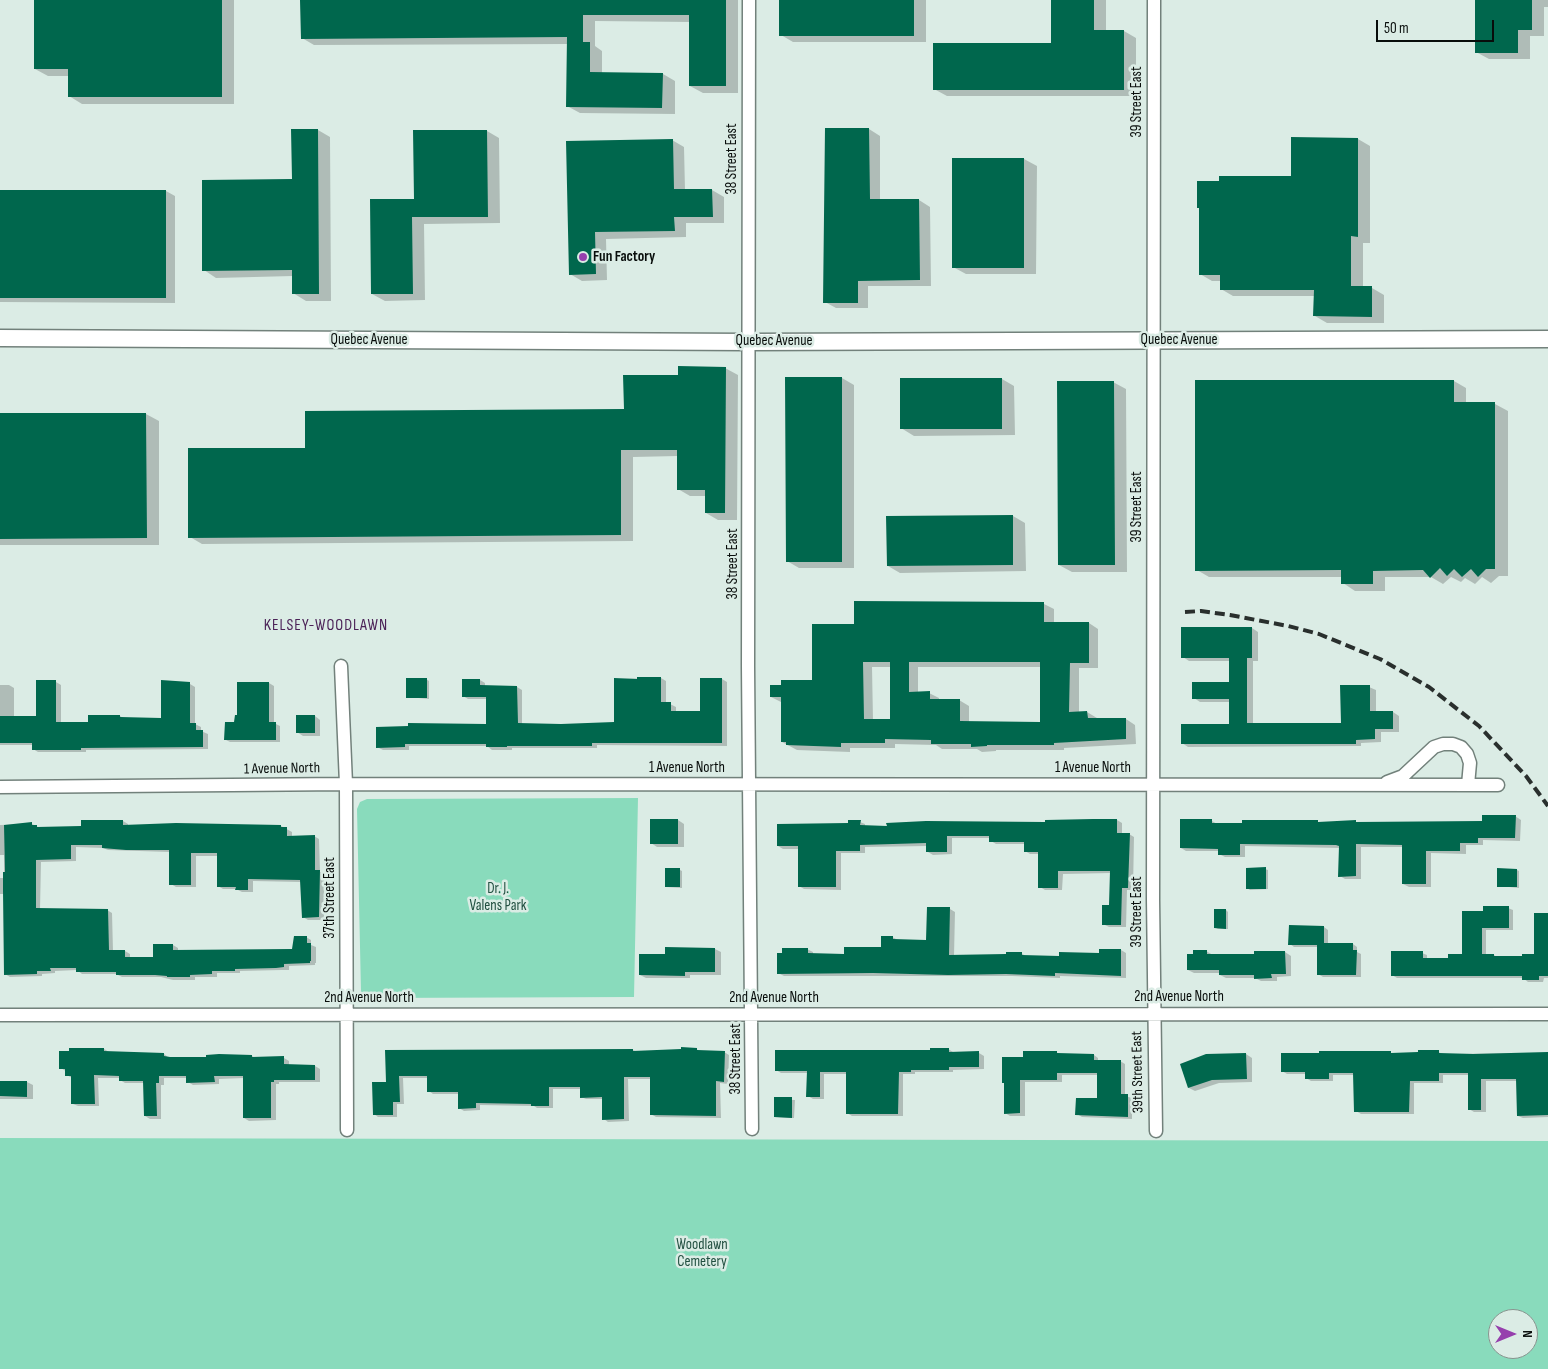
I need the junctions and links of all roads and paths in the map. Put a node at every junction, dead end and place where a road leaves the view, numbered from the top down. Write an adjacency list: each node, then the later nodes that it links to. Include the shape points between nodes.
1 (749, 0): 6 (street, 38 Street East)
2 (1154, 0): 5 (street, 39 Street East)
3 (0, 338): 6 (street, Quebec Avenue)
4 (1548, 339): 5 (street, Quebec Avenue)
5 (1154, 341): 6 (street, Quebec Avenue); 10 (street, 39 Street East)
6 (748, 342): 9 (street, 38 Street East)
7 (342, 666): 8 (street, 37th Street East)
8 (346, 784): 9 (street, 1 Avenue North); 14 (street, 1 Avenue North); 16 (street, 37th Street East)
9 (750, 784): 10 (street, 1 Avenue North); 17 (street, 38 Street East)
10 (1154, 784): 11 (street, 1 Avenue North); 15 (street, 39 Street East)
11 (1375, 784): 12 (street, 1 Avenue North); 12 (street, 1 Avenue North, via 1393,781 1434,748 1453,744 1467,754 1470,763)
12 (1468, 785): 13 (street, 1 Avenue North)
13 (1498, 785)
14 (0, 787)
15 (1154, 1013): 17 (street, 2nd Avenue North); 18 (street, 2nd Avenue North); 22 (street, 39th Street East)
16 (348, 1014): 17 (street, 2nd Avenue North); 19 (street, 2nd Avenue North); 21 (street, 37th Street East)
17 (752, 1014): 20 (street, 38 Street East)
18 (1548, 1014)
19 (0, 1015)
20 (752, 1129)
21 (347, 1130)
22 (1156, 1131)

